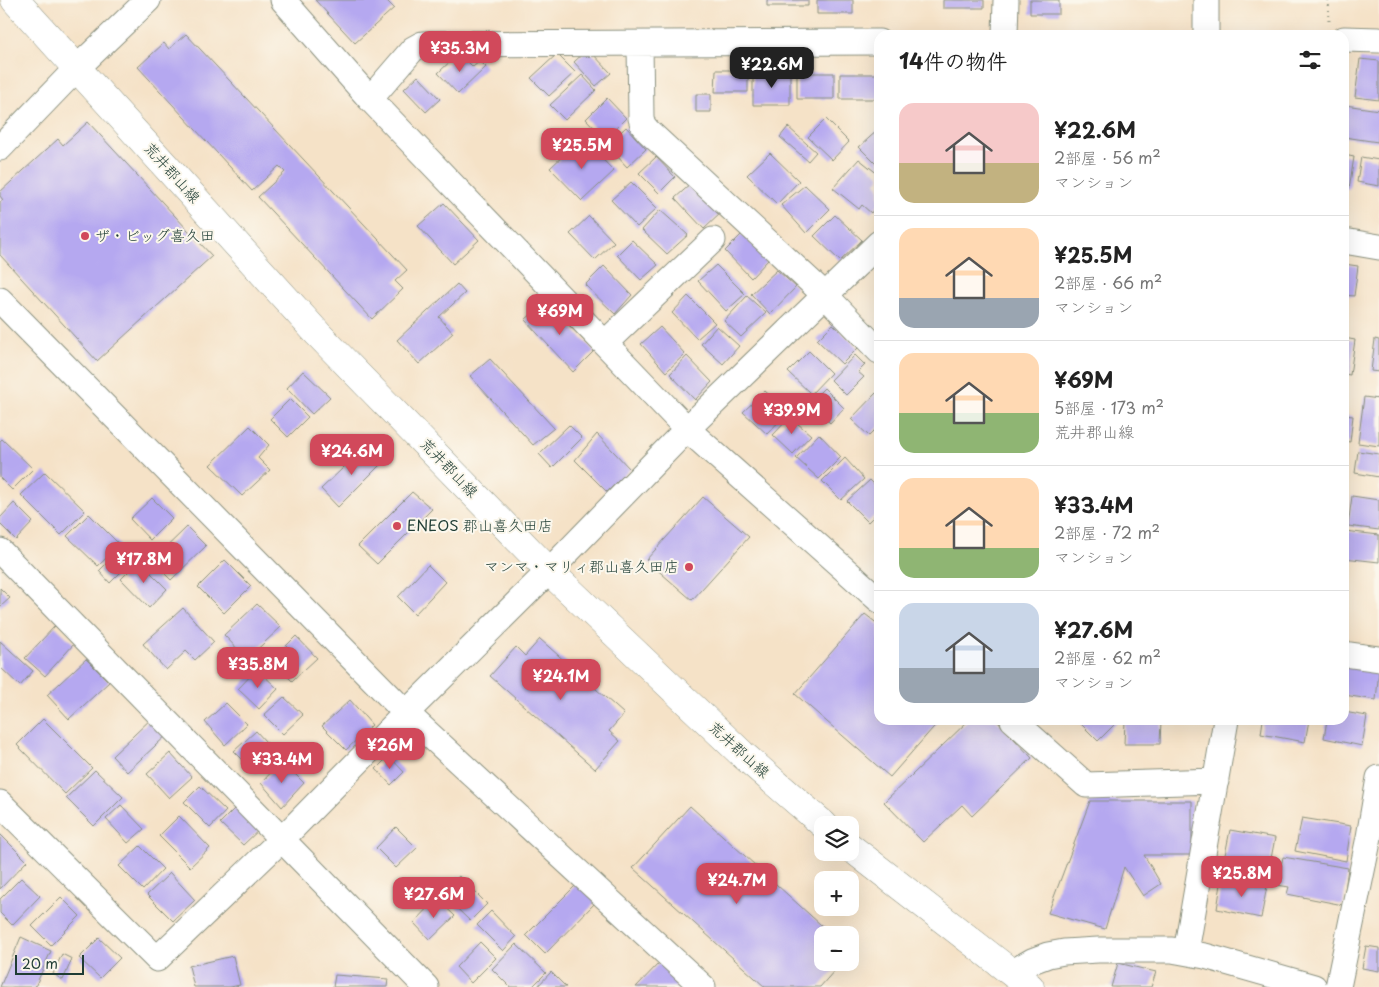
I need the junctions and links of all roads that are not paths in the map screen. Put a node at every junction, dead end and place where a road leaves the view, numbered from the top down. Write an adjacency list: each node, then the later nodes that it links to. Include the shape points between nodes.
1 (15, 0): 12 (main road, 荒井郡山線)
2 (148, 0): 12 (street)
3 (283, 0): 13 (street)
4 (1006, 0): 6 (street)
5 (1206, 0): 7 (street)
6 (1005, 30)
7 (1206, 30)
8 (1349, 35): 9 (street)
9 (1379, 40)
10 (874, 42): 11 (street)
11 (640, 44): 13 (street, via 422,44 413,49); 19 (street, via 643,125)
12 (77, 68): 14 (street); 25 (main road, 荒井郡山線, via 318,334)
13 (370, 99): 21 (street)
14 (0, 148)
15 (713, 240): 21 (street)
16 (1349, 242): 18 (street)
17 (874, 248): 19 (street)
18 (1379, 248)
19 (825, 295): 22 (street); 23 (street)
20 (0, 300): 29 (street)
21 (605, 343): 23 (street)
22 (874, 346)
23 (687, 429): 25 (street); 26 (street)
24 (0, 550): 37 (street)
25 (549, 571): 29 (street); 35 (main road, 荒井郡山線, via 742,754)
26 (874, 596)
27 (1349, 655): 28 (street)
28 (1379, 659)
29 (406, 713): 37 (street); 42 (street)
30 (1020, 725): 33 (street, via 1086,785)
31 (1225, 725): 33 (street)
32 (1379, 778): 36 (street)
33 (1216, 781): 39 (street)
34 (0, 803): 37 (street, via 157,959)
35 (814, 816)
36 (1374, 838): 44 (street)
37 (282, 839): 41 (street)
38 (859, 854): 40 (main road)
39 (1186, 952): 40 (street, via 1064,952 1032,961); 43 (street)
40 (1021, 980)
41 (426, 987)
42 (704, 987)
43 (1314, 987)
44 (1338, 987)

